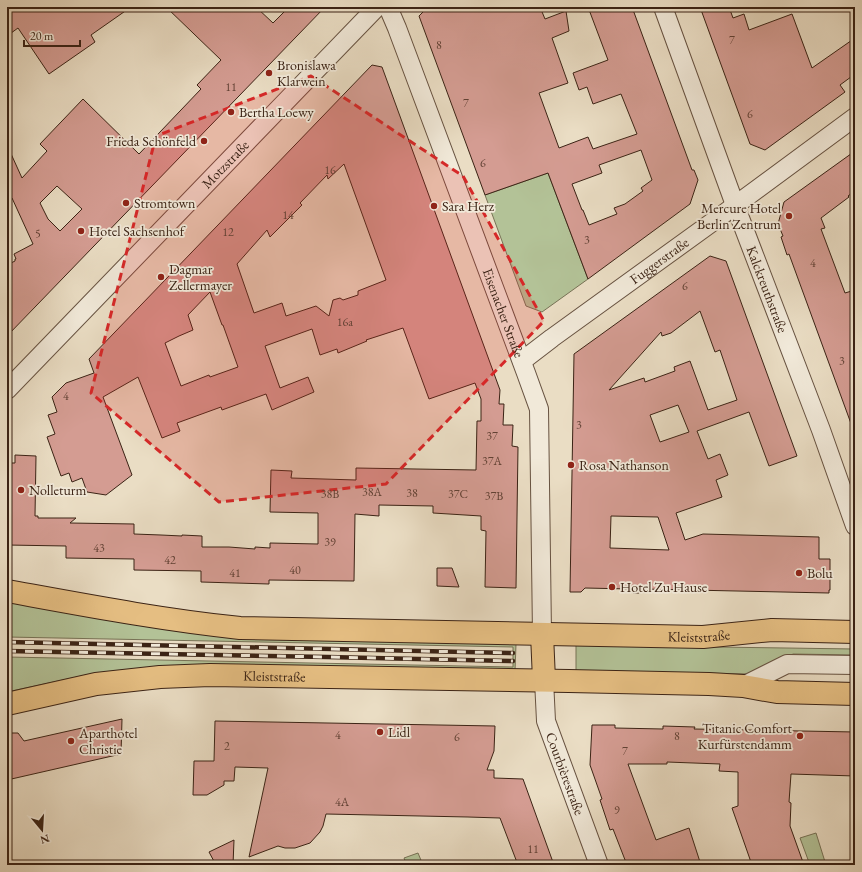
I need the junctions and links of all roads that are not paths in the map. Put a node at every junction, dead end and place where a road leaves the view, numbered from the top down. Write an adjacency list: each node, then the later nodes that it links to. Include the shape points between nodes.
1 (377, 7): 7 (street, Motzstraße)
2 (388, 7): 6 (street, Eisenacher Straße)
3 (664, 7): 5 (street, Kalckreuthstraße)
4 (855, 116): 5 (street, Fuggerstraße)
5 (735, 205): 6 (street, Fuggerstraße); 8 (street, Kalckreuthstraße)
6 (522, 361): 11 (street, Eisenacher Straße, via 539,409)
7 (7, 390)
8 (855, 526)
9 (7, 591): 11 (main road, Kleiststraße, via 134,614 240,628)
10 (855, 632): 11 (main road, Kleiststraße, via 772,630 703,637)
11 (542, 634): 13 (main road)
12 (855, 665): 14 (street, via 787,664)
13 (544, 680): 14 (main road, Kleiststraße); 16 (main road, Kleiststraße, via 160,676 96,684); 17 (street, Courbièrestraße, via 546,721)
14 (743, 686): 15 (main road, Kleiststraße, via 777,692)
15 (855, 694)
16 (7, 704)
17 (599, 865)

